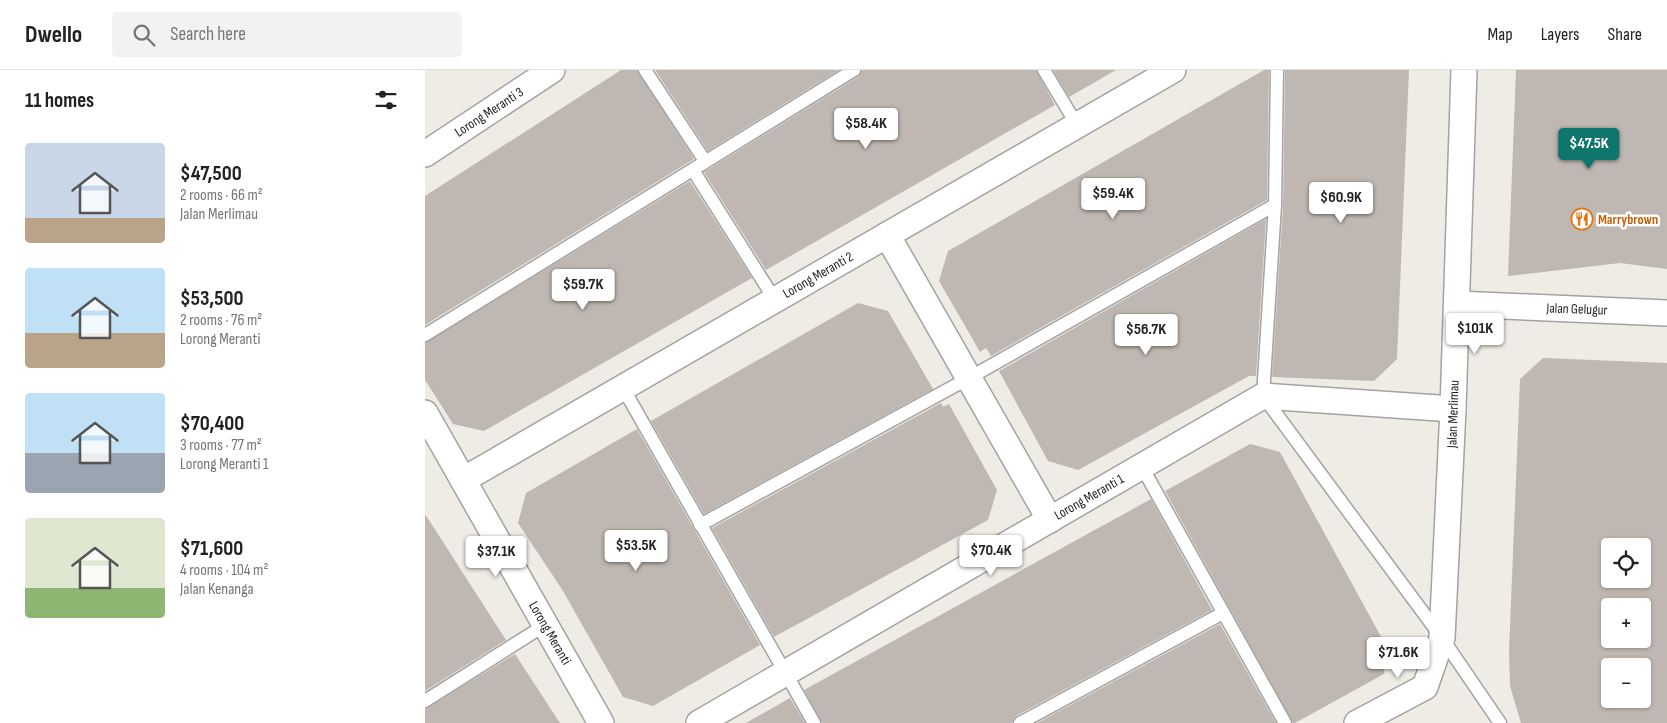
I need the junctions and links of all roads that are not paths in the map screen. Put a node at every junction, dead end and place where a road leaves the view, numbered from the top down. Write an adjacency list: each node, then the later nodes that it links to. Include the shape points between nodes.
1 (552, 70): 9 (street, Lorong Meranti 3)
2 (645, 70): 10 (lane)
3 (854, 70): 10 (lane)
4 (1044, 70): 8 (lane)
5 (1173, 70): 8 (street, Lorong Meranti 2)
6 (1277, 70): 12 (lane)
7 (1464, 70): 15 (street, Jalan Merlimau)
8 (1077, 126): 13 (street, Lorong Meranti 2)
9 (425, 154)
10 (705, 161): 11 (lane)
11 (693, 170): 14 (lane); 17 (lane)
12 (1275, 205): 18 (lane); 20 (lane)
13 (887, 235): 14 (street, Lorong Meranti 2); 18 (street)
14 (775, 300): 19 (street, Lorong Meranti 2)
15 (1457, 304): 16 (street, Jalan Gelugur); 21 (street, Jalan Merlimau)
16 (1667, 313)
17 (425, 335)
18 (969, 378): 25 (street); 26 (lane)
19 (623, 388): 24 (street, Lorong Meranti 2); 26 (lane)
20 (1263, 396): 21 (street); 23 (street, Lorong Meranti 1); 29 (lane)
21 (1453, 409): 29 (street, Jalan Merlimau)
22 (425, 413): 24 (street, Lorong Meranti)
23 (1142, 467): 25 (street, Lorong Meranti 1); 27 (lane)
24 (463, 480): 28 (street, Lorong Meranti)
25 (1050, 520): 30 (street, Lorong Meranti 1)
26 (701, 524): 30 (lane)
27 (1223, 613): 35 (lane); 36 (lane)
28 (545, 625): 31 (lane); 32 (street, Lorong Meranti)
29 (1442, 638): 37 (street, Jalan Merlimau, via 1425,687); 38 (lane)
30 (785, 673): 33 (street, Lorong Meranti 1); 34 (lane)
31 (425, 701)
32 (601, 723)
33 (699, 723)
34 (814, 723)
35 (1020, 723)
36 (1285, 723)
37 (1357, 723)
38 (1500, 723)

